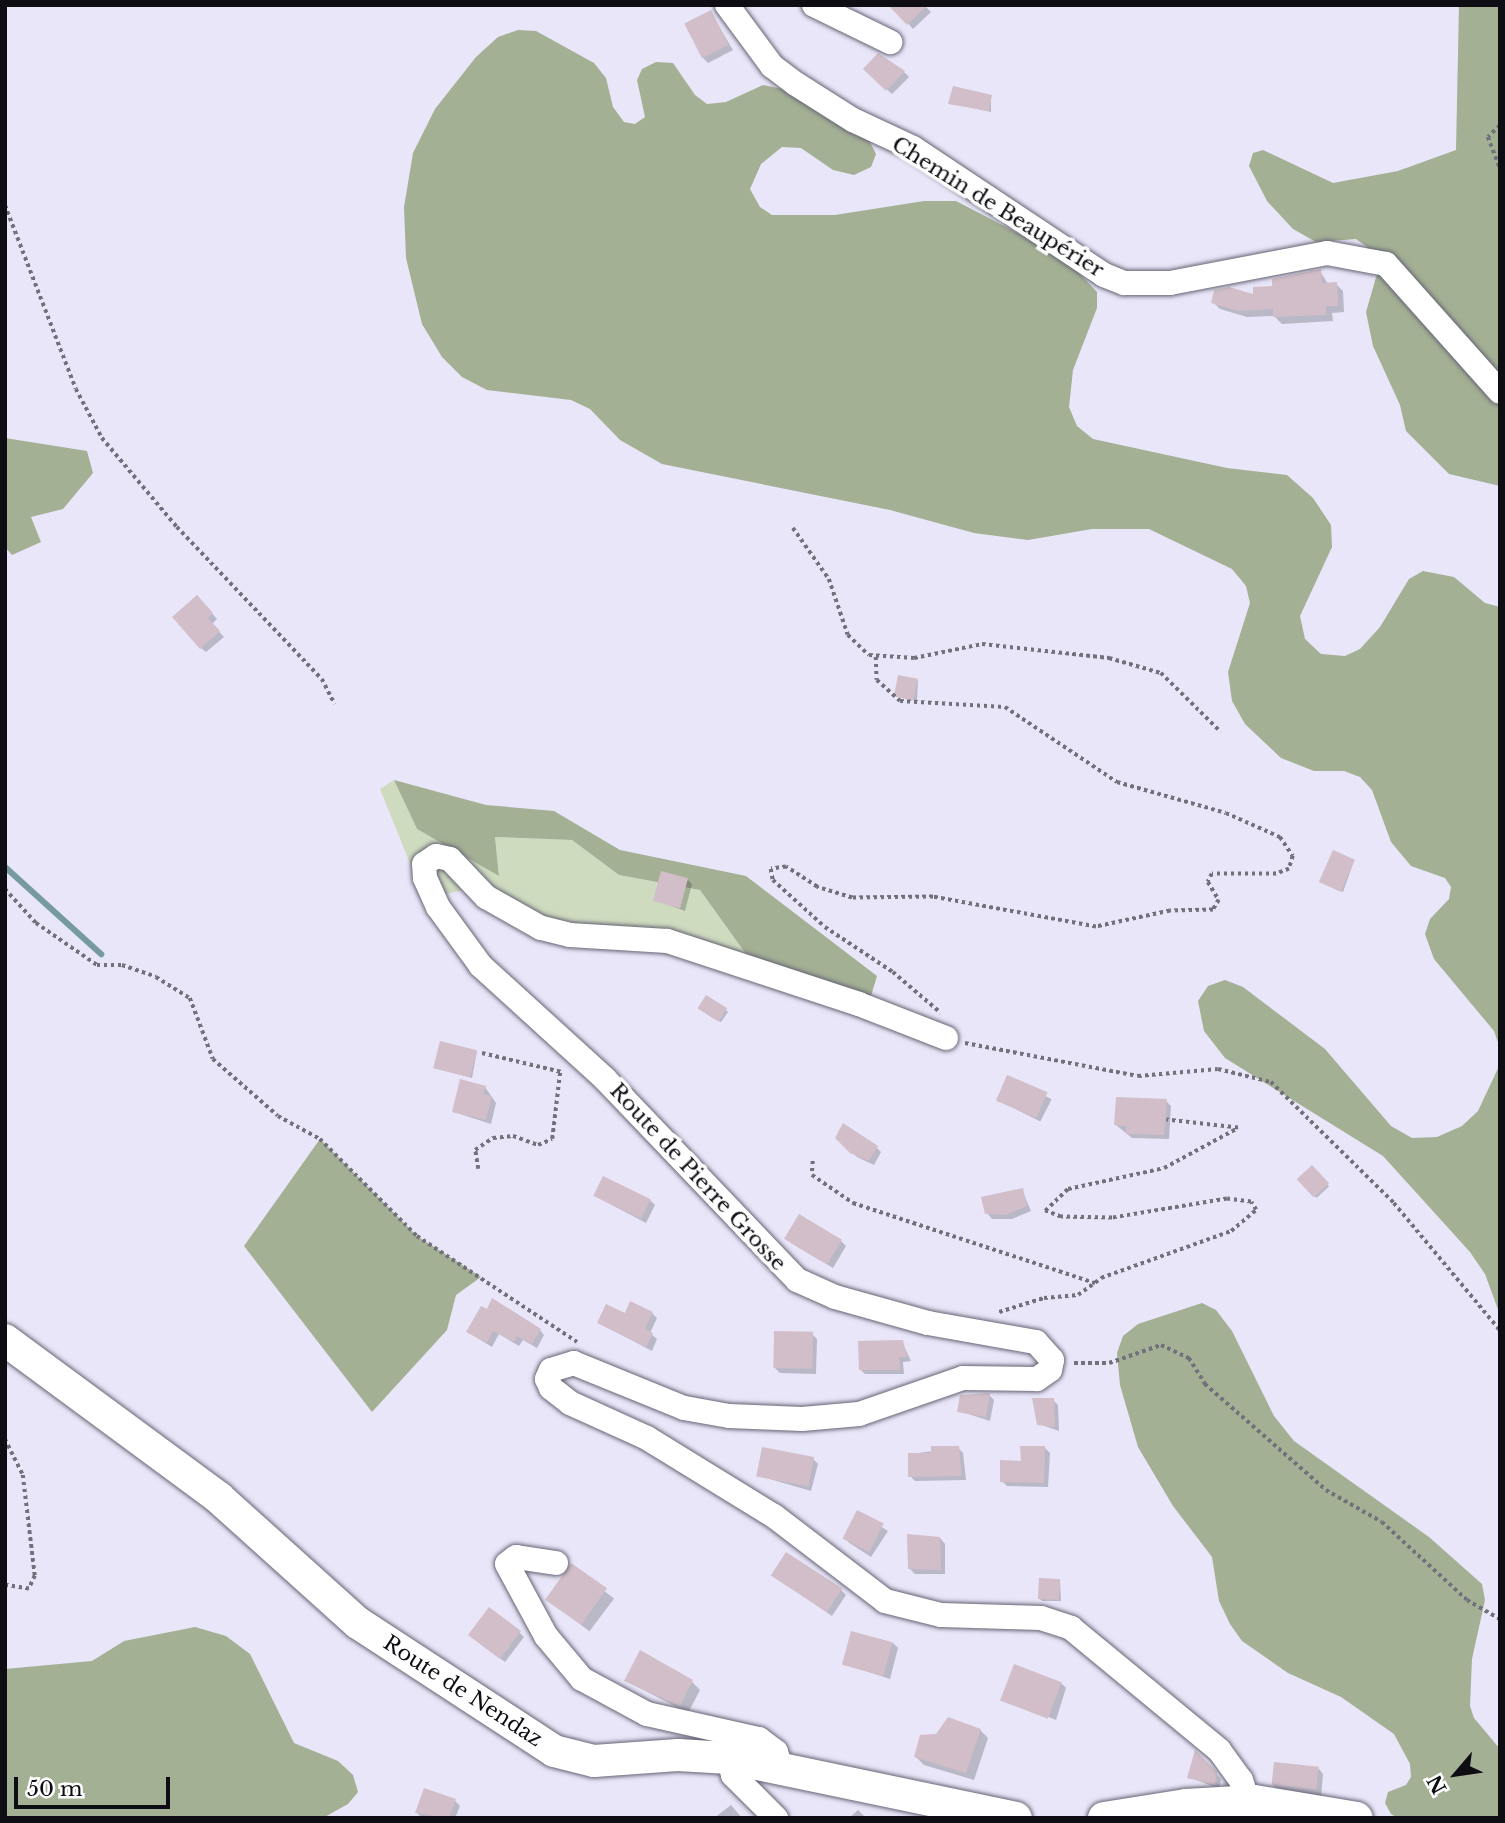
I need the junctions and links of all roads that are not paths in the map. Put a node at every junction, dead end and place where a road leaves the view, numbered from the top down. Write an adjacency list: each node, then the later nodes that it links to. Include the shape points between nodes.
1 (727, 5): 5 (street, Chemin de Beaupérier)
2 (746, 5): 5 (street)
3 (814, 5): 4 (street)
4 (890, 42)
5 (760, 52): 6 (street, Chemin de Beaupérier, via 780,72 853,120 913,148 1104,275 1124,283 1170,283 1327,253 1387,264)
6 (1500, 392)
7 (946, 1038): 12 (street, Route de Pierre Grosse, via 859,1004 667,941 570,935 541,928 486,897 450,859 431,858 423,871 433,897 481,966 605,1079 797,1280 835,1297 928,1323 1036,1342 1048,1351 1052,1363 1037,1379 963,1378 859,1414 802,1419 697,1411 575,1363 553,1368 548,1384 561,1397 647,1438 774,1516 885,1601 953,1617 1041,1618 1079,1632 1224,1755 1241,1780)
8 (5, 1340): 10 (main road, Route de Nendaz, via 219,1498 358,1623 545,1745 594,1761 678,1755)
9 (556, 1563): 11 (street, via 516,1557 507,1564 546,1636 582,1679 647,1714 759,1739 776,1752)
10 (729, 1758): 11 (main road, Route de Nendaz); 13 (street, via 733,1775)
11 (781, 1767): 14 (main road, Route de Nendaz)
12 (1238, 1807): 15 (main road); 16 (main road)
13 (776, 1818)
14 (1016, 1818)
15 (1104, 1818)
16 (1357, 1818)

